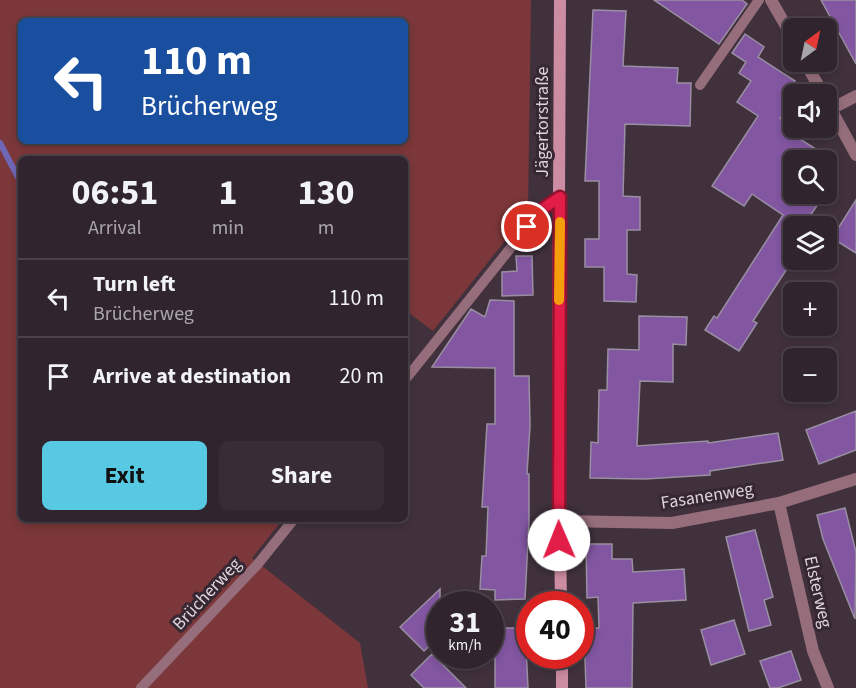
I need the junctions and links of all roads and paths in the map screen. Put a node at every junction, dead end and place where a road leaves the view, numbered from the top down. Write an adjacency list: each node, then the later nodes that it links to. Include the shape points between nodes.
1 (560, 0): 10 (street, Jägertorstraße)
2 (759, 0): 5 (lane)
3 (771, 0): 4 (street)
4 (783, 21)
5 (700, 85)
6 (856, 96): 7 (street)
7 (837, 102)
8 (837, 120): 9 (street)
9 (856, 155)
10 (560, 197): 11 (lane, via 541,210); 14 (street, Jägertorstraße)
11 (408, 376)
12 (856, 479): 13 (street, Fasanenweg)
13 (779, 502): 14 (street, Fasanenweg, via 672,523); 20 (street, Elsterweg, via 813,651)
14 (559, 521): 16 (street, Jägertorstraße)
15 (292, 522): 18 (lane, Brücherweg, via 257,565)
16 (561, 591)
17 (562, 669): 19 (street)
18 (141, 688)
19 (562, 688)
20 (828, 688)

